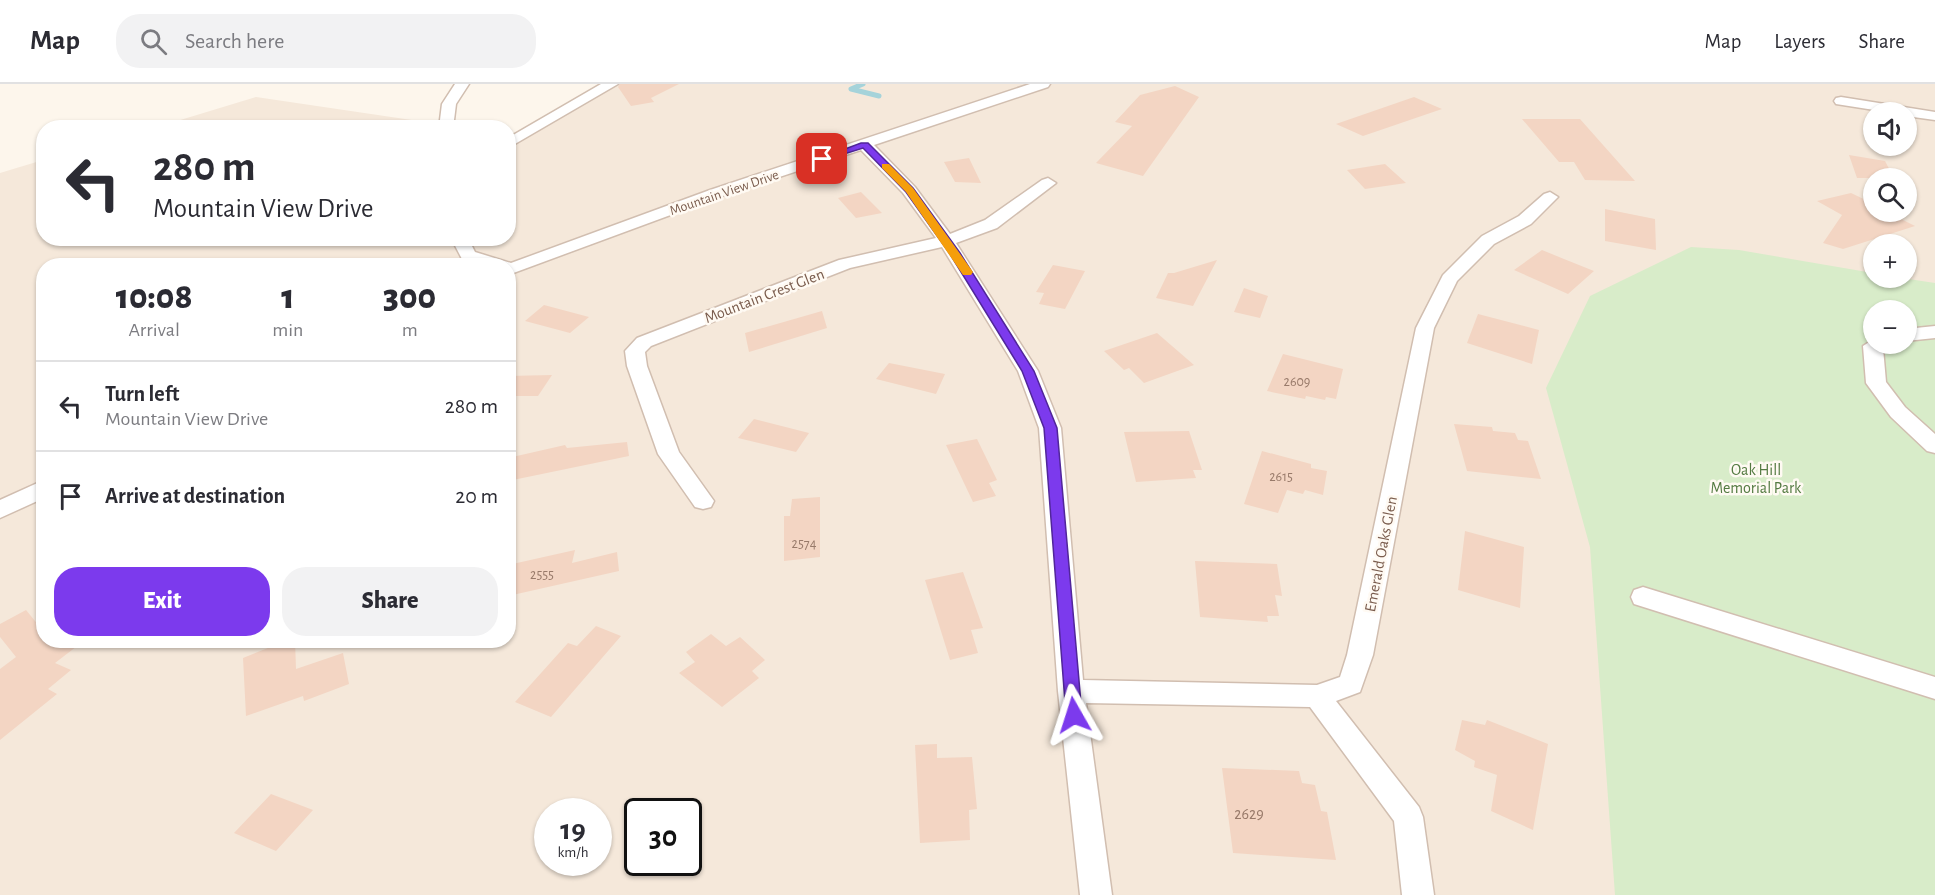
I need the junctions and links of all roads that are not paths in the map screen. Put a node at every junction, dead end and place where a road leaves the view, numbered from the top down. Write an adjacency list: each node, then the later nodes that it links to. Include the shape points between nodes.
1 (462, 84): 6 (street, via 449,104)
2 (611, 84): 7 (street)
3 (1042, 84): 8 (street, Mountain View Drive)
4 (1841, 100): 5 (street)
5 (1935, 116)
6 (447, 120)
7 (516, 139)
8 (865, 145): 11 (street, via 909,190); 14 (street, Mountain View Drive, via 716,193)
9 (1048, 183): 11 (street, Mountain Crest Glen, via 992,224)
10 (1550, 197): 25 (street, Emerald Oaks Glen, via 1525,220 1488,240 1449,279 1425,328 1357,665 1351,684)
11 (946, 241): 20 (street, Mountain Crest Glen, via 845,264 644,342 635,351 669,454); 24 (street, via 1028,371 1050,428)
12 (463, 246): 13 (street, via 468,255)
13 (477, 258)
14 (516, 265)
15 (1935, 332): 16 (street)
16 (1917, 334)
17 (1874, 354): 18 (street, via 1876,383 1898,412)
18 (1935, 446)
19 (36, 492): 21 (street)
20 (703, 501)
21 (0, 510)
22 (1643, 597): 23 (street)
23 (1935, 688)
24 (1071, 692): 25 (street, Emerald Oaks Glen); 26 (street)
25 (1317, 696): 27 (street, via 1408,817)
26 (1096, 895)
27 (1418, 895)

